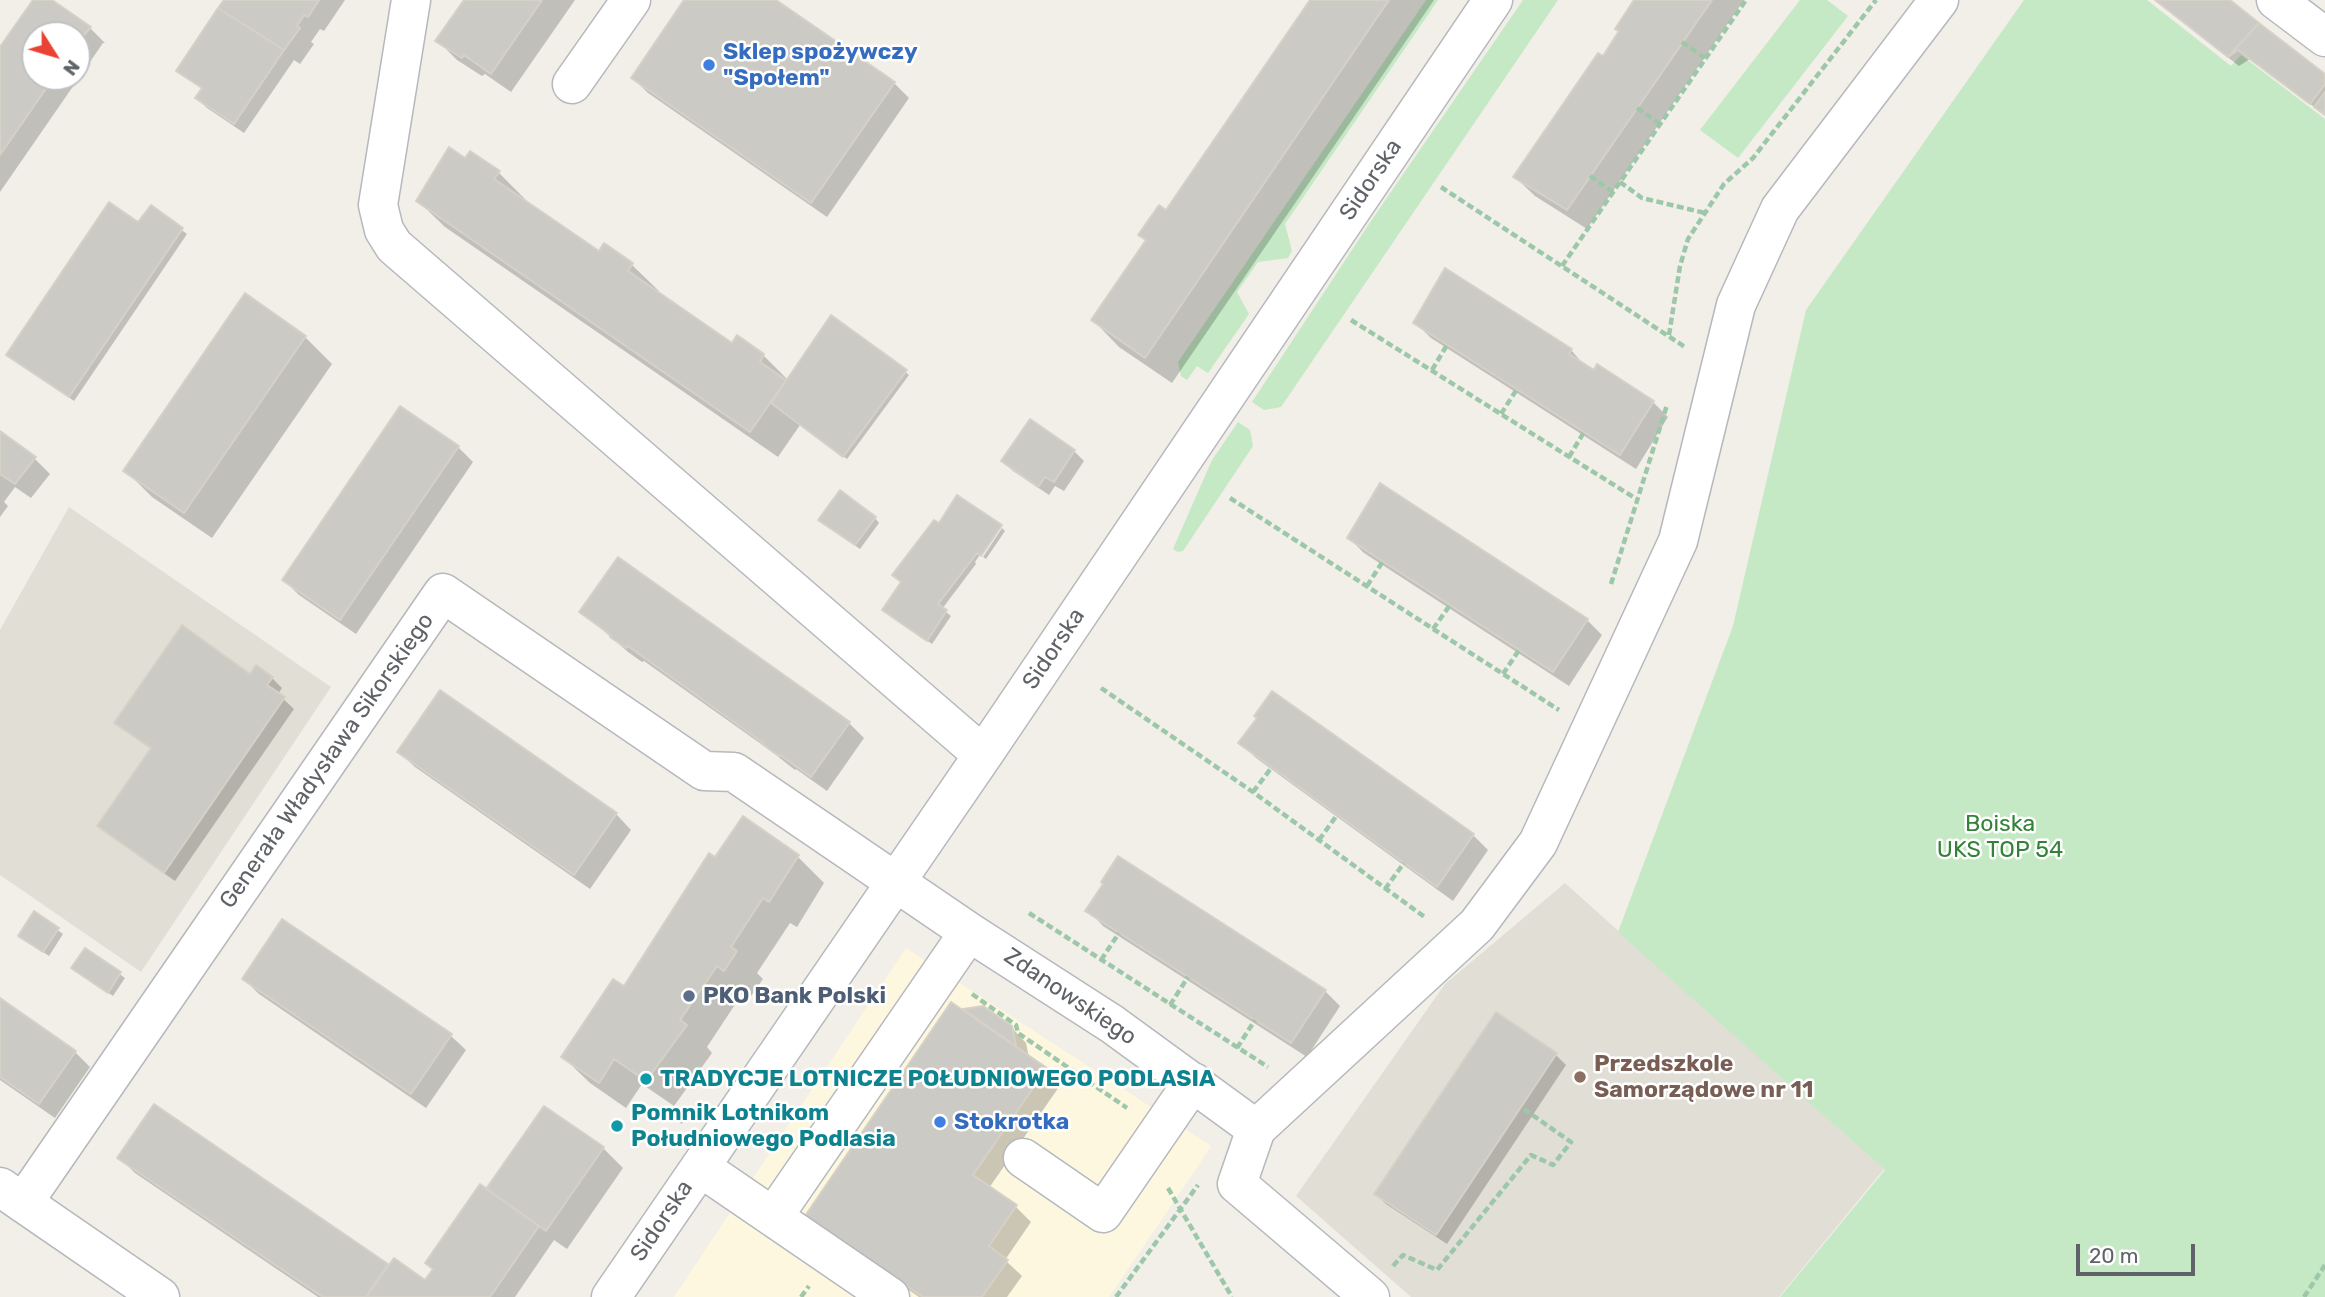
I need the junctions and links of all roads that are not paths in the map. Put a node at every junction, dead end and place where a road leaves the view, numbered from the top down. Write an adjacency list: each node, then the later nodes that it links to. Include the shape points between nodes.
1 (411, 0): 8 (street, via 378,205 394,246)
2 (631, 0): 7 (street)
3 (1493, 0): 8 (street, Sidorska)
4 (1939, 0): 12 (street, via 1780,209 1735,305 1678,541 1538,843 1476,925)
5 (2276, 0): 6 (street)
6 (2325, 37)
7 (572, 84)
8 (983, 755): 9 (street, Sidorska)
9 (896, 883): 10 (street, Zdanowskiego); 14 (street, Sidorska); 15 (street, Generała Władysława Sikorskiego, via 734,772 704,772 443,593)
10 (969, 932): 11 (street, Zdanowskiego); 16 (street)
11 (1193, 1082): 12 (street, Zdanowskiego); 13 (street, via 1103,1213)
12 (1256, 1129): 17 (street, via 1237,1184)
13 (1023, 1158)
14 (700, 1167): 16 (street); 19 (street, Sidorska)
15 (11, 1195): 18 (street)
16 (773, 1217): 20 (street)
17 (1368, 1296)
18 (160, 1297)
19 (611, 1297)
20 (890, 1297)

